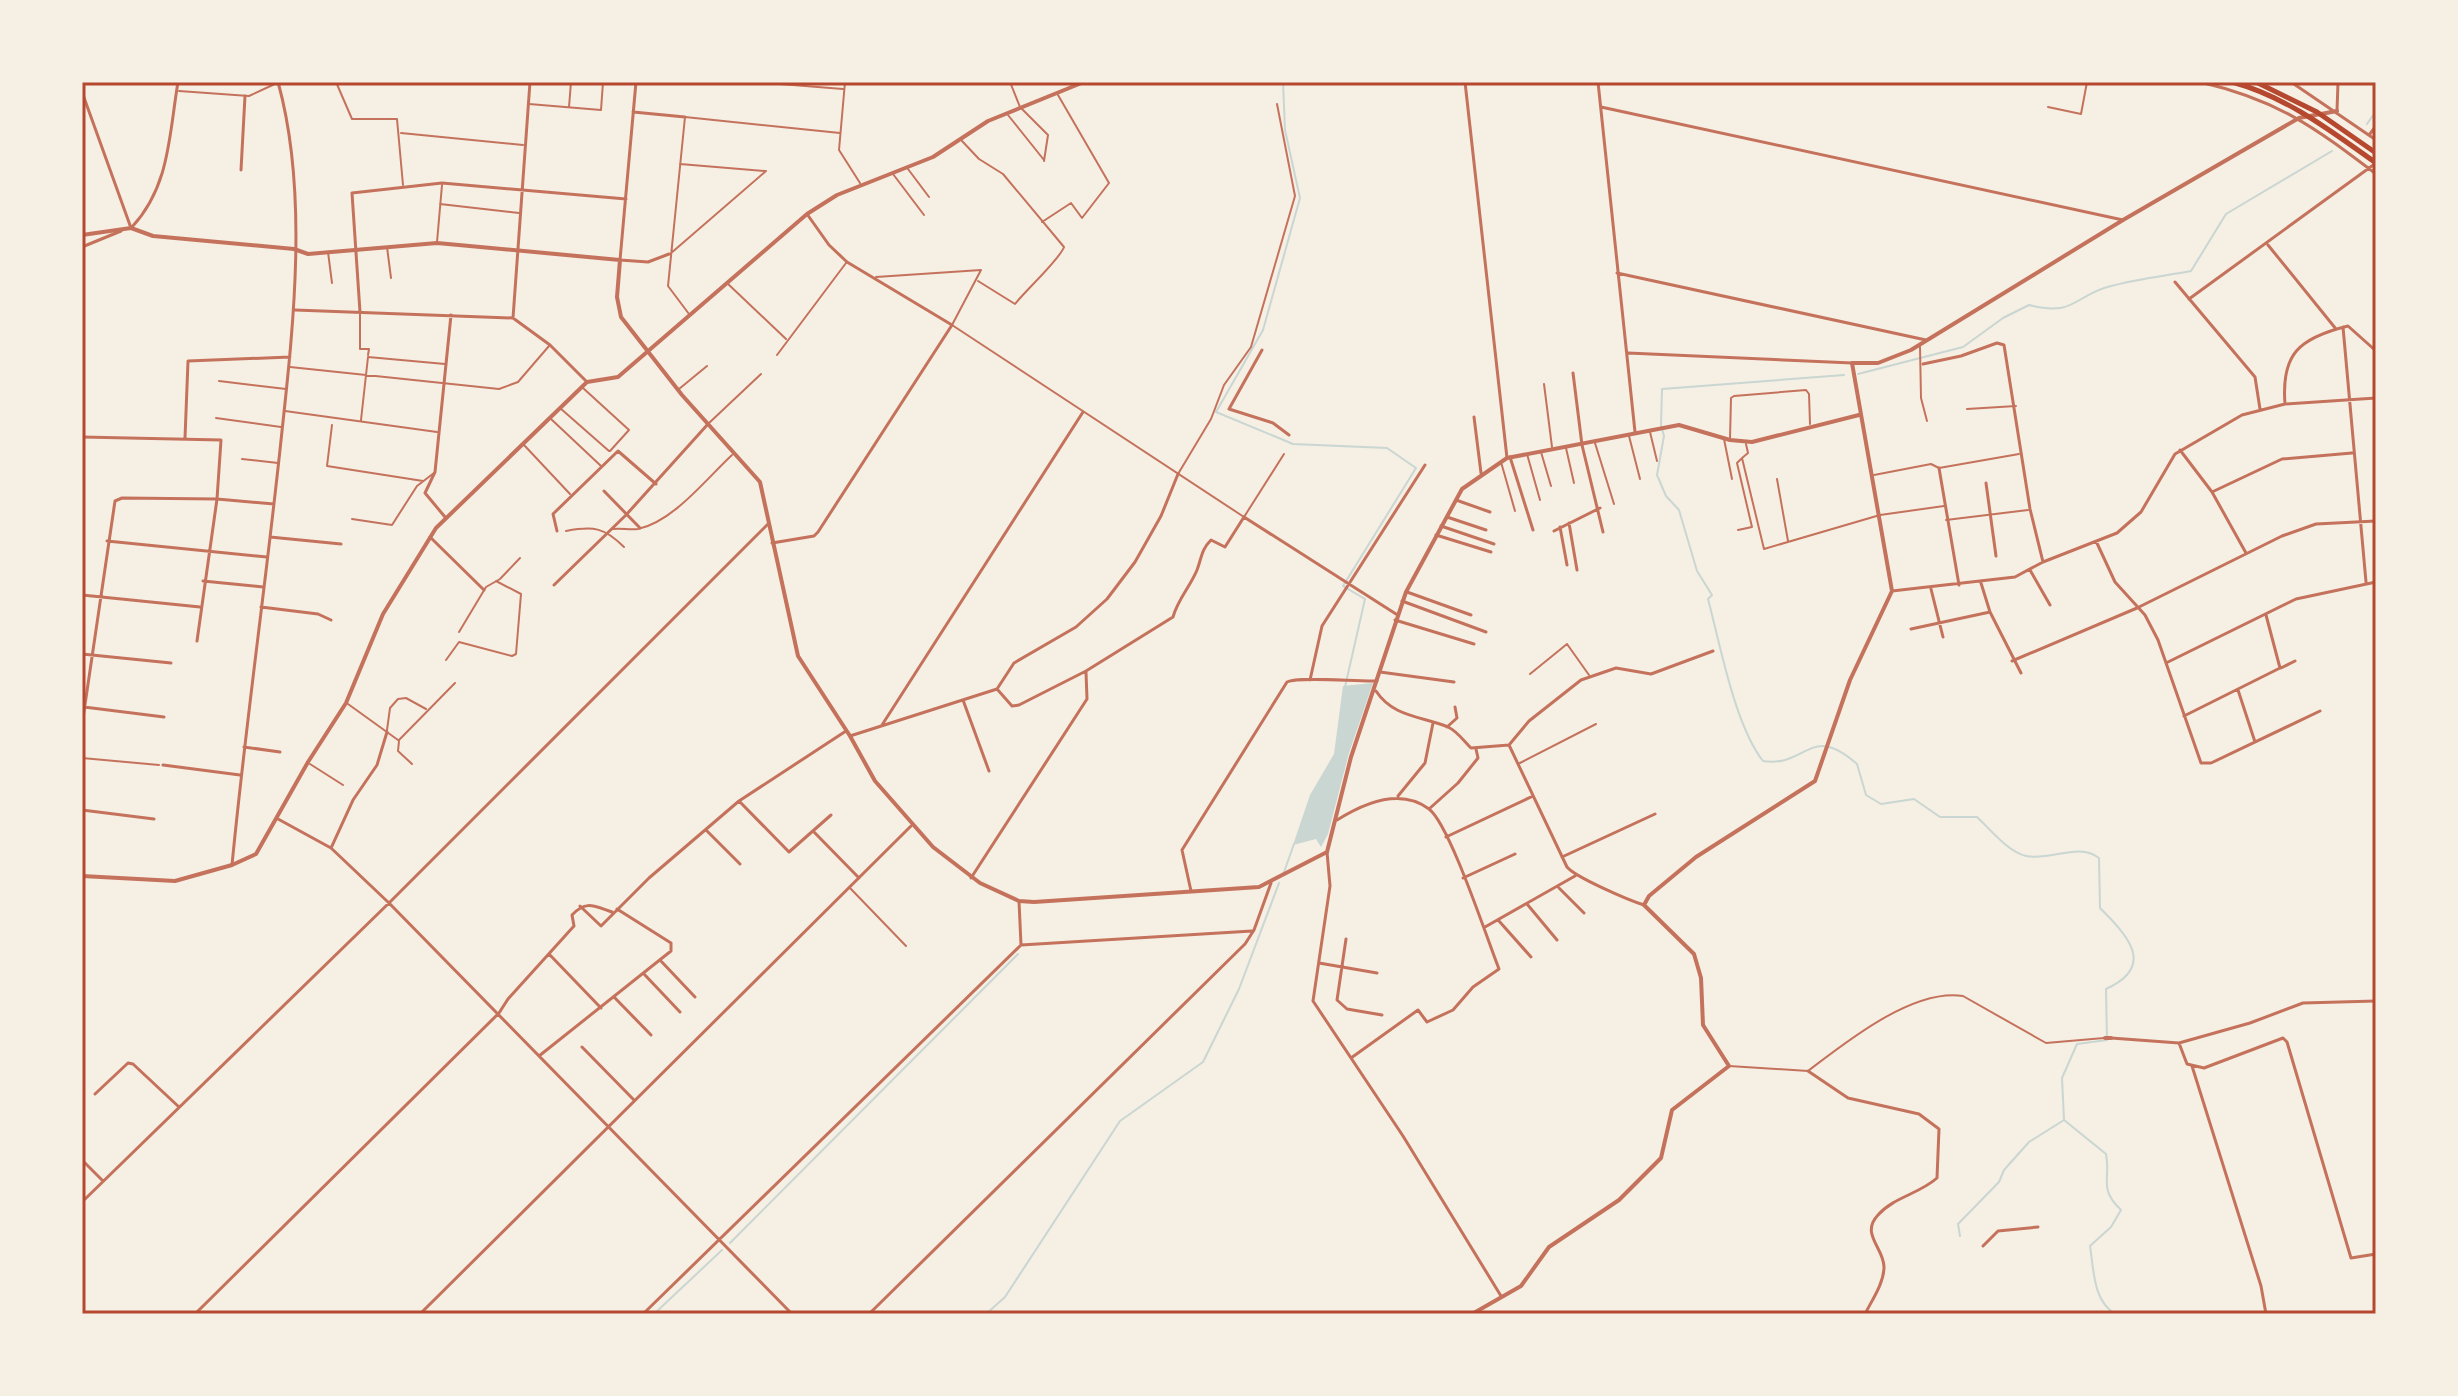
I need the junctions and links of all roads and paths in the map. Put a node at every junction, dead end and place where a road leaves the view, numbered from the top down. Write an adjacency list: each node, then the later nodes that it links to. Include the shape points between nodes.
1 (178, 82): 21 (street)
2 (279, 82): 24 (lane); 71 (street, via 288,119)
3 (336, 82): 39 (lane, via 352,119 397,119)
4 (530, 82): 25 (street)
5 (571, 82): 30 (lane)
6 (603, 82): 30 (lane, via 601,110)
7 (636, 82): 32 (street)
8 (845, 82): 20 (lane)
9 (1010, 82): 27 (lane)
10 (1084, 82): 22 (street)
11 (1465, 82): 162 (street)
12 (1598, 82): 28 (street)
13 (2087, 82): 29 (lane, via 2081,114)
14 (2202, 82): 37 (street, via 2264,100)
15 (2232, 82): 35 (main road)
16 (2256, 82): 33 (main road)
17 (2291, 82): 31 (street)
18 (2338, 82): 31 (street)
19 (767, 83): 20 (lane)
20 (845, 89): 40 (lane)
21 (177, 91): 24 (lane); 65 (street, via 160,186)
22 (1056, 92): 27 (street); 64 (lane, via 1109,178 1082,218 1071,203)
23 (82, 95): 65 (street)
24 (245, 96): 50 (street)
25 (528, 104): 30 (lane); 44 (street)
26 (1277, 104): 173 (lane, via 1295,196 1251,347 1224,385 1211,419)
27 (1020, 107): 34 (street); 34 (lane, via 1048,135 1044,161)
28 (1601, 107): 63 (street); 78 (street)
29 (2048, 107)
30 (569, 108)
31 (2337, 111): 33 (street); 41 (street)
32 (633, 112): 36 (street); 58 (street)
33 (2317, 112): 35 (street); 45 (main road)
34 (1006, 113): 42 (street)
35 (2307, 115): 37 (street); 46 (main road)
36 (685, 117): 40 (lane); 47 (lane)
37 (2299, 118): 49 (street); 63 (street)
38 (2376, 126): 41 (street)
39 (400, 133): 44 (lane); 54 (lane)
40 (840, 133): 55 (lane, via 839,150)
41 (2369, 135): 43 (street)
42 (960, 139): 48 (street); 64 (lane, via 1003,174)
43 (2376, 140)
44 (523, 145): 56 (street)
45 (2376, 153)
46 (2376, 163): 49 (street)
47 (679, 164): 75 (lane); 75 (lane, via 766,171)
48 (907, 168): 51 (street); 57 (lane)
49 (2368, 168): 52 (street); 68 (street)
50 (241, 170)
51 (892, 173): 55 (street); 62 (lane)
52 (2376, 174)
53 (442, 183): 54 (street); 56 (street); 59 (lane)
54 (403, 185): 72 (street, via 352,193)
55 (862, 186): 61 (street)
56 (520, 190): 58 (street); 60 (street)
57 (929, 197)
58 (626, 199): 76 (street)
59 (440, 204): 60 (lane); 67 (lane)
60 (519, 213): 73 (street)
61 (807, 214): 77 (street); 84 (street)
62 (924, 215)
63 (2123, 220): 94 (street)
64 (1041, 222): 81 (lane, via 1062,242 1063,252 1015,304)
65 (131, 228): 66 (street); 69 (street); 71 (street, via 153,236)
66 (82, 235)
67 (437, 243): 70 (street); 73 (street)
68 (2267, 244): 85 (street); 93 (street)
69 (82, 247)
70 (387, 247): 72 (street); 80 (lane)
71 (294, 249): 74 (street); 86 (street)
72 (353, 250): 74 (street); 87 (street)
73 (515, 251): 76 (street); 90 (street)
74 (328, 252): 83 (lane)
75 (669, 254): 76 (street, via 648,262); 88 (lane, via 669,289)
76 (620, 260): 99 (street, via 617,307)
77 (847, 262): 79 (street); 95 (lane)
78 (1617, 273): 94 (street); 101 (street)
79 (876, 277): 81 (lane, via 981,270); 91 (street)
80 (391, 278)
81 (977, 280): 91 (lane)
82 (2175, 282): 85 (street)
83 (332, 283)
84 (726, 283): 88 (street); 95 (lane)
85 (2189, 299): 126 (street, via 2255,377)
86 (295, 310): 87 (street); 103 (street)
87 (360, 312): 89 (street); 104 (lane, via 360,349 369,349)
88 (689, 314): 99 (street)
89 (451, 315): 90 (street); 107 (street)
90 (513, 318): 96 (street)
91 (952, 325): 128 (lane); 225 (street, via 818,532)
92 (2343, 327): 93 (street); 100 (street); 121 (street)
93 (2336, 329): 122 (street, via 2296,349 2283,374)
94 (1926, 340): 97 (street)
95 (788, 341): 102 (lane)
96 (550, 345): 114 (street); 116 (lane, via 526,374 505,388)
97 (1919, 345): 105 (lane); 106 (street, via 1896,358)
98 (1262, 350): 142 (street, via 1229,409 1273,423)
99 (646, 351): 114 (street, via 618,377); 119 (street)
100 (2376, 351)
101 (1627, 353): 106 (street); 141 (street)
102 (777, 355)
103 (290, 357): 109 (street); 145 (street, via 188,361)
104 (368, 357): 107 (lane); 112 (lane)
105 (1922, 362): 123 (street, via 2001,343); 134 (lane, via 1921,398)
106 (1852, 363): 129 (street)
107 (446, 364): 116 (street)
108 (707, 366): 119 (lane)
109 (289, 367): 112 (lane); 118 (street)
110 (1573, 373): 151 (street)
111 (761, 374): 135 (lane)
112 (366, 376): 116 (lane); 133 (lane)
113 (219, 381): 118 (lane)
114 (587, 382): 117 (street)
115 (1544, 384): 153 (lane)
116 (443, 385): 140 (street)
117 (582, 387): 124 (street); 156 (lane, via 629,430)
118 (287, 389): 127 (street)
119 (678, 390): 135 (street)
120 (2376, 398): 121 (street)
121 (2350, 400): 122 (street); 160 (street)
122 (2285, 404): 126 (street)
123 (2016, 406): 125 (lane); 159 (street)
124 (560, 408): 132 (street); 156 (lane)
125 (1967, 409)
126 (2260, 409): 155 (street)
127 (285, 411): 133 (lane); 138 (street)
128 (1083, 412): 173 (lane); 303 (street)
129 (1859, 415): 137 (street); 174 (street)
130 (1474, 417): 172 (street)
131 (216, 418): 138 (lane)
132 (550, 418): 150 (street); 169 (lane)
133 (361, 421): 140 (lane)
134 (1927, 421)
135 (708, 424): 157 (street); 181 (street)
136 (332, 425): 178 (lane, via 327,466)
137 (1810, 427): 147 (lane, via 1804,390 1732,396); 149 (street)
138 (283, 428): 167 (street)
139 (1650, 431): 141 (street); 146 (street, via 1686,425); 166 (lane)
140 (438, 432): 171 (street)
141 (1635, 433): 143 (street)
142 (1289, 435)
143 (1629, 435): 148 (street); 175 (lane)
144 (82, 437): 145 (street)
145 (185, 438): 186 (street, via 221,440)
146 (1724, 438): 147 (street); 176 (lane)
147 (1730, 440): 149 (street)
148 (1595, 442): 151 (street); 190 (lane)
149 (1746, 442): 163 (lane, via 1748,453)
150 (523, 444): 185 (lane); 201 (street)
151 (1582, 445): 152 (street); 192 (street)
152 (1566, 447): 153 (street); 179 (lane)
153 (1552, 449): 154 (street)
154 (1540, 450): 158 (street); 182 (lane)
155 (2180, 450): 184 (street); 223 (street, via 2141,512 2117,533)
156 (612, 453): 169 (street); 181 (street, via 621,452)
157 (735, 453): 207 (street, via 760,482); 210 (lane, via 675,508)
158 (1527, 453): 162 (street); 188 (lane)
159 (2022, 453): 170 (lane); 193 (street)
160 (2354, 453): 184 (street, via 2282,459); 204 (street)
161 (1284, 454): 199 (lane)
162 (1508, 457): 165 (street); 212 (street)
163 (1742, 458): 213 (lane, via 1737,463 1752,527); 224 (lane, via 1764,549)
164 (242, 459): 167 (lane)
165 (1501, 461): 172 (street); 194 (lane)
166 (1657, 461)
167 (279, 464): 189 (street)
168 (1425, 465): 244 (street)
169 (601, 466): 185 (street)
170 (1939, 468): 174 (lane, via 1931,464); 191 (street)
171 (435, 472): 178 (lane); 201 (street, via 425,493)
172 (1481, 473): 187 (street)
173 (1178, 474): 199 (lane); 289 (street, via 1135,562 1107,599 1076,627 1014,663)
174 (1872, 476): 198 (street)
175 (1640, 479)
176 (1732, 479)
177 (1777, 479): 224 (lane)
178 (423, 481): 202 (lane, via 392,525)
179 (1574, 483)
180 (1986, 483): 196 (street)
181 (656, 484): 197 (street)
182 (1551, 486)
183 (604, 491): 197 (street)
184 (2212, 492): 231 (street)
185 (570, 494): 214 (street, via 552,517)
186 (217, 499): 189 (street); 222 (street, via 118,499); 229 (street)
187 (1456, 500): 195 (street); 200 (street)
188 (1540, 500)
189 (274, 504): 220 (street)
190 (1614, 504)
191 (1944, 506): 198 (lane); 203 (street)
192 (1600, 508): 206 (street); 218 (street)
193 (2030, 509): 196 (lane); 235 (street)
194 (1515, 511)
195 (1490, 512)
196 (1990, 514): 203 (lane); 232 (street)
197 (626, 515): 210 (street); 217 (street)
198 (1880, 515): 224 (lane); 250 (street)
199 (1244, 517): 244 (street); 280 (street, via 1225,547 1211,540 1202,549 1173,617)
200 (1447, 517): 208 (street); 211 (street)
201 (446, 518): 221 (street)
202 (352, 519)
203 (1946, 520): 246 (street)
204 (2359, 521): 205 (street); 231 (street, via 2302,528); 241 (street)
205 (2376, 521)
206 (1569, 523): 209 (street); 237 (street)
207 (768, 524): 225 (street); 352 (street)
208 (1441, 526): 219 (street); 227 (street)
209 (1560, 527): 216 (street); 236 (street)
210 (640, 528): 217 (lane)
211 (1486, 530)
212 (1533, 530)
213 (1738, 530)
214 (557, 531)
215 (566, 531): 217 (lane, via 591,527)
216 (1554, 531)
217 (609, 532): 228 (lane); 245 (street)
218 (1603, 532)
219 (1436, 535): 230 (street); 251 (street)
220 (270, 537): 226 (street); 233 (street)
221 (430, 537): 249 (street); 293 (street, via 383,614)
222 (107, 541): 229 (street); 253 (street)
223 (2096, 541): 235 (street); 258 (street, via 2115,582)
224 (1788, 542)
225 (772, 543): 305 (street, via 798,656)
226 (341, 544)
227 (1494, 544)
228 (624, 547)
229 (207, 551): 233 (street); 239 (street)
230 (1491, 552)
231 (2246, 553): 258 (street)
232 (1996, 556)
233 (267, 557): 247 (street)
234 (520, 558): 240 (lane)
235 (2043, 562): 238 (street)
236 (1567, 565)
237 (1577, 570)
238 (2030, 570): 243 (street); 255 (street)
239 (203, 581): 247 (street); 256 (street)
240 (496, 581): 249 (lane); 274 (lane, via 521,594 516,654 459,642)
241 (2366, 582): 242 (street); 261 (street, via 2296,599)
242 (2376, 582)
243 (1981, 583): 246 (street); 259 (street)
244 (1349, 584): 262 (street); 285 (street, via 1322,626)
245 (554, 585)
246 (1959, 585): 248 (street)
247 (264, 587): 257 (street)
248 (1931, 589): 250 (street); 264 (street)
249 (484, 590): 266 (lane)
250 (1892, 591): 354 (street, via 1850,680 1820,773 1806,790 1696,857)
251 (1406, 592): 254 (street); 260 (street)
252 (82, 595): 253 (street)
253 (100, 597): 256 (street); 273 (street)
254 (1402, 601): 262 (street); 267 (street)
255 (2050, 605)
256 (200, 607): 269 (street)
257 (261, 607): 263 (street); 311 (street)
258 (2137, 608): 275 (street); 278 (street)
259 (1990, 612): 264 (street); 275 (street)
260 (1471, 615)
261 (2266, 615): 278 (street); 279 (street)
262 (1396, 617): 270 (street); 281 (street)
263 (331, 620)
264 (1938, 625): 265 (street); 268 (street)
265 (1911, 629)
266 (459, 632)
267 (1486, 632)
268 (1943, 637)
269 (197, 641)
270 (1474, 644)
271 (1713, 651): 284 (street, via 1651,674 1616,668)
272 (82, 654): 273 (street)
273 (92, 655): 277 (street); 294 (street)
274 (446, 660)
275 (2012, 661): 282 (street)
276 (2295, 661): 279 (street)
277 (171, 663)
278 (2166, 663): 298 (street)
279 (2280, 668): 290 (street)
280 (1086, 671): 289 (street, via 1019,705 1012,706); 345 (street, via 1087,699)
281 (1380, 672): 286 (street); 287 (street)
282 (2021, 673)
283 (1530, 674): 284 (lane, via 1567,644)
284 (1590, 676): 310 (street, via 1540,712)
285 (1310, 680): 286 (street); 350 (street, via 1287,682 1182,850)
286 (1377, 681): 291 (street)
287 (1454, 682)
288 (455, 683): 296 (lane)
289 (997, 689): 292 (street)
290 (2238, 690): 298 (street); 309 (street)
291 (1376, 691): 300 (street, via 1398,712); 331 (street, via 1362,720)
292 (963, 700): 303 (street); 319 (street)
293 (346, 703): 306 (lane); 315 (street)
294 (84, 707): 299 (street); 302 (street)
295 (1455, 707): 304 (street, via 1457,718)
296 (427, 710): 306 (lane, via 398,699 390,708); 308 (lane)
297 (2320, 711): 309 (street)
298 (2184, 716): 309 (street, via 2201,763)
299 (164, 717)
300 (1433, 723): 304 (street); 323 (street, via 1425,763)
301 (1596, 724): 316 (lane)
302 (82, 725)
303 (882, 725): 307 (street)
304 (1447, 727): 312 (street)
305 (846, 731): 307 (street); 324 (street)
306 (387, 732): 308 (lane); 336 (street, via 377,765 353,800)
307 (850, 736): 332 (street, via 875,781)
308 (399, 740): 317 (lane, via 398,751)
309 (2255, 742)
310 (1509, 745): 312 (street); 316 (street)
311 (244, 747): 313 (street); 320 (street)
312 (1476, 749): 325 (street, via 1478,758 1469,772)
313 (280, 752)
314 (82, 758): 318 (lane)
315 (308, 762): 321 (lane); 330 (street)
316 (1520, 763): 322 (street)
317 (412, 764)
318 (161, 765): 320 (street)
319 (989, 771)
320 (240, 775): 341 (street)
321 (343, 785)
322 (1534, 795): 335 (street); 339 (street)
323 (1398, 796): 325 (street); 331 (street, via 1361,806)
324 (739, 801): 333 (street); 334 (street, via 789,852)
325 (1429, 809): 335 (street)
326 (82, 810): 329 (street)
327 (1655, 814): 339 (street)
328 (831, 815): 334 (street)
329 (154, 819)
330 (278, 819): 336 (street); 341 (street, via 256,854)
331 (1336, 820): 337 (street)
332 (911, 826): 344 (street); 345 (street)
333 (706, 830): 340 (street); 356 (street)
334 (813, 831): 344 (street)
335 (1446, 837): 346 (street)
336 (331, 848): 352 (street)
337 (1327, 852): 347 (street); 369 (street, via 1330,886)
338 (1515, 854): 346 (street)
339 (1562, 857): 343 (street)
340 (740, 864)
341 (232, 865): 342 (street, via 175,881)
342 (82, 876)
343 (1575, 876): 349 (street); 354 (street)
344 (859, 878): 348 (street)
345 (971, 878): 351 (street)
346 (1463, 878): 360 (street)
347 (1271, 883): 350 (street); 361 (street)
348 (849, 887): 365 (lane); 390 (street)
349 (1559, 888): 353 (street); 358 (street)
350 (1191, 892): 351 (street)
351 (1019, 901): 364 (street)
352 (389, 903): 378 (street); 391 (street)
353 (1527, 904): 359 (street); 363 (street)
354 (1644, 905): 386 (street, via 1694,954 1703,1025)
355 (580, 906): 357 (street); 357 (street, via 601,926); 366 (street, via 572,915 574,926)
356 (617, 909): 357 (street); 368 (street, via 671,943 671,951)
357 (612, 912)
358 (1584, 913)
359 (1498, 921): 360 (street); 367 (street)
360 (1485, 927): 385 (street, via 1499,969 1453,1010 1427,1022 1418,1010)
361 (1254, 930): 364 (street); 405 (street)
362 (1346, 939): 370 (street)
363 (1557, 940)
364 (1021, 945): 397 (street)
365 (906, 946)
366 (549, 954): 376 (street); 378 (street)
367 (1531, 957)
368 (660, 960): 371 (street); 373 (street)
369 (1319, 963): 370 (street); 385 (street, via 1313,1001)
370 (1342, 967): 372 (street); 379 (street, via 1340,1004)
371 (644, 973): 374 (street); 377 (street)
372 (1377, 973)
373 (695, 997)
374 (615, 998): 376 (street); 380 (street)
375 (2376, 1001): 382 (street, via 2303,1003)
376 (601, 1008): 384 (street)
377 (680, 1012)
378 (499, 1013): 384 (street); 401 (street)
379 (1382, 1015)
380 (651, 1035)
381 (2108, 1038): 382 (street); 388 (lane, via 2046,1043 1963,996 1948,994 1861,1031)
382 (2179, 1043): 387 (street)
383 (582, 1047): 390 (street)
384 (539, 1056): 392 (street)
385 (1351, 1058): 400 (street)
386 (1729, 1066): 388 (lane); 400 (street, via 1672,1110 1661,1158 1619,1200 1549,1247 1521,1286)
387 (2192, 1066): 399 (street, via 2204,1068 2283,1038 2287,1042 2351,1258); 408 (street)
388 (1808, 1071): 407 (street, via 1848,1098 1919,1114 1939,1129 1937,1178 1895,1201 1874,1220 1871,1234 1884,1272)
389 (95, 1094): 391 (street, via 128,1063)
390 (633, 1099): 392 (street)
391 (179, 1107): 394 (street)
392 (607, 1125): 397 (street); 402 (street)
393 (82, 1160): 394 (street)
394 (103, 1181): 395 (street)
395 (82, 1202)
396 (2038, 1227): 398 (street, via 1998,1231)
397 (718, 1241): 403 (street); 404 (street)
398 (1983, 1246)
399 (2376, 1254)
400 (1501, 1296): 406 (street)
401 (195, 1314)
402 (420, 1314)
403 (643, 1314)
404 (792, 1314)
405 (869, 1314)
406 (1472, 1314)
407 (1865, 1314)
408 (2266, 1314)

